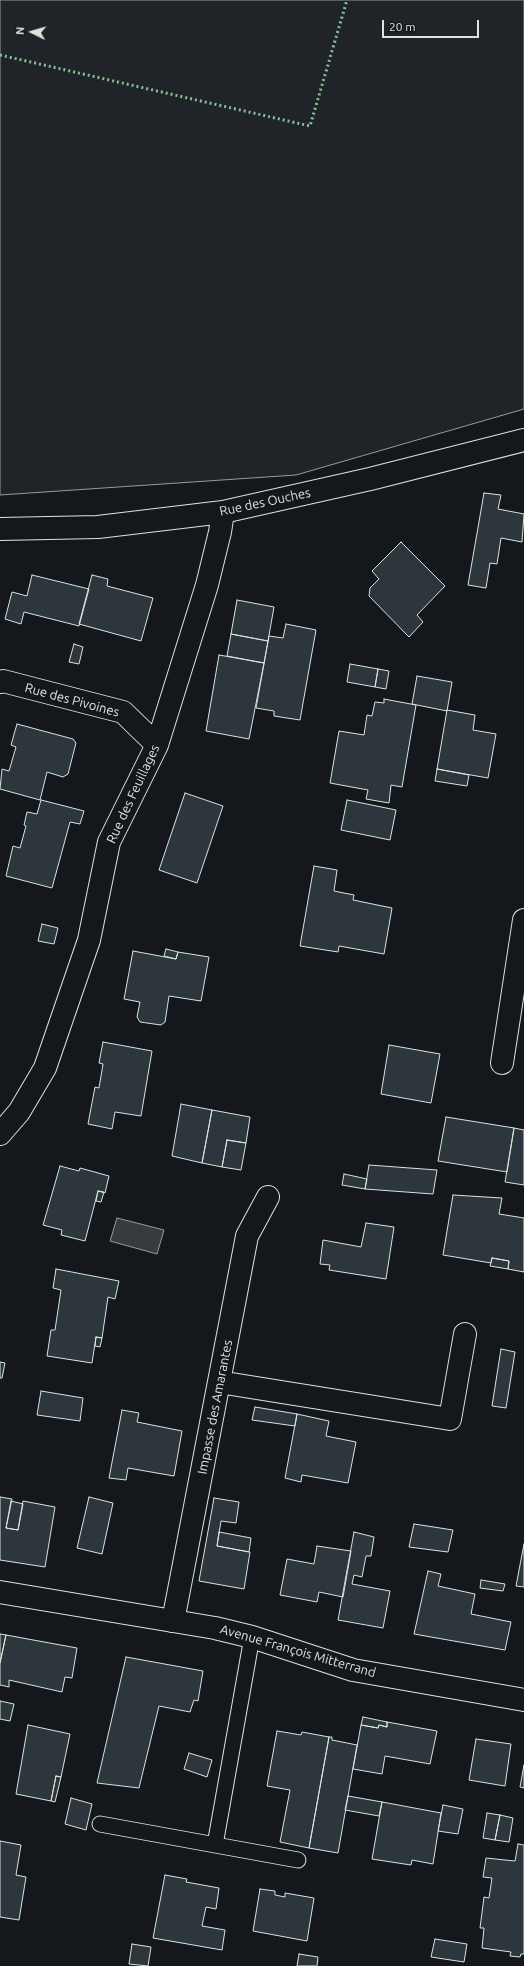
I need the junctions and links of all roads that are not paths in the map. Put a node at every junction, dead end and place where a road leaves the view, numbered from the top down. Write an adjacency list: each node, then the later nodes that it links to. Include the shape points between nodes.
1 (524, 440): 2 (street, Rue des Ouches, via 370,479)
2 (223, 512): 3 (street, Rue des Ouches, via 98,526); 5 (street, Rue des Feuillages, via 207,585)
3 (0, 529)
4 (0, 682): 5 (street, Rue des Pivoines, via 123,712)
5 (157, 745): 8 (street, Rue des Feuillages, via 109,842 89,940 45,1068 20,1112)
6 (524, 920): 7 (street)
7 (502, 1063)
8 (0, 1134)
9 (268, 1197): 11 (street, Impasse des Amarantes, via 247,1236)
10 (465, 1334): 11 (street, via 450,1419)
11 (219, 1382): 13 (street, Impasse des Amarantes)
12 (0, 1592): 13 (street, Avenue François Mitterrand)
13 (173, 1621): 14 (street, Avenue François Mitterrand)
14 (252, 1637): 15 (street, Avenue François Mitterrand, via 353,1670); 17 (lane)
15 (524, 1700)
16 (100, 1824): 17 (lane)
17 (215, 1845): 18 (lane)
18 (298, 1860)

